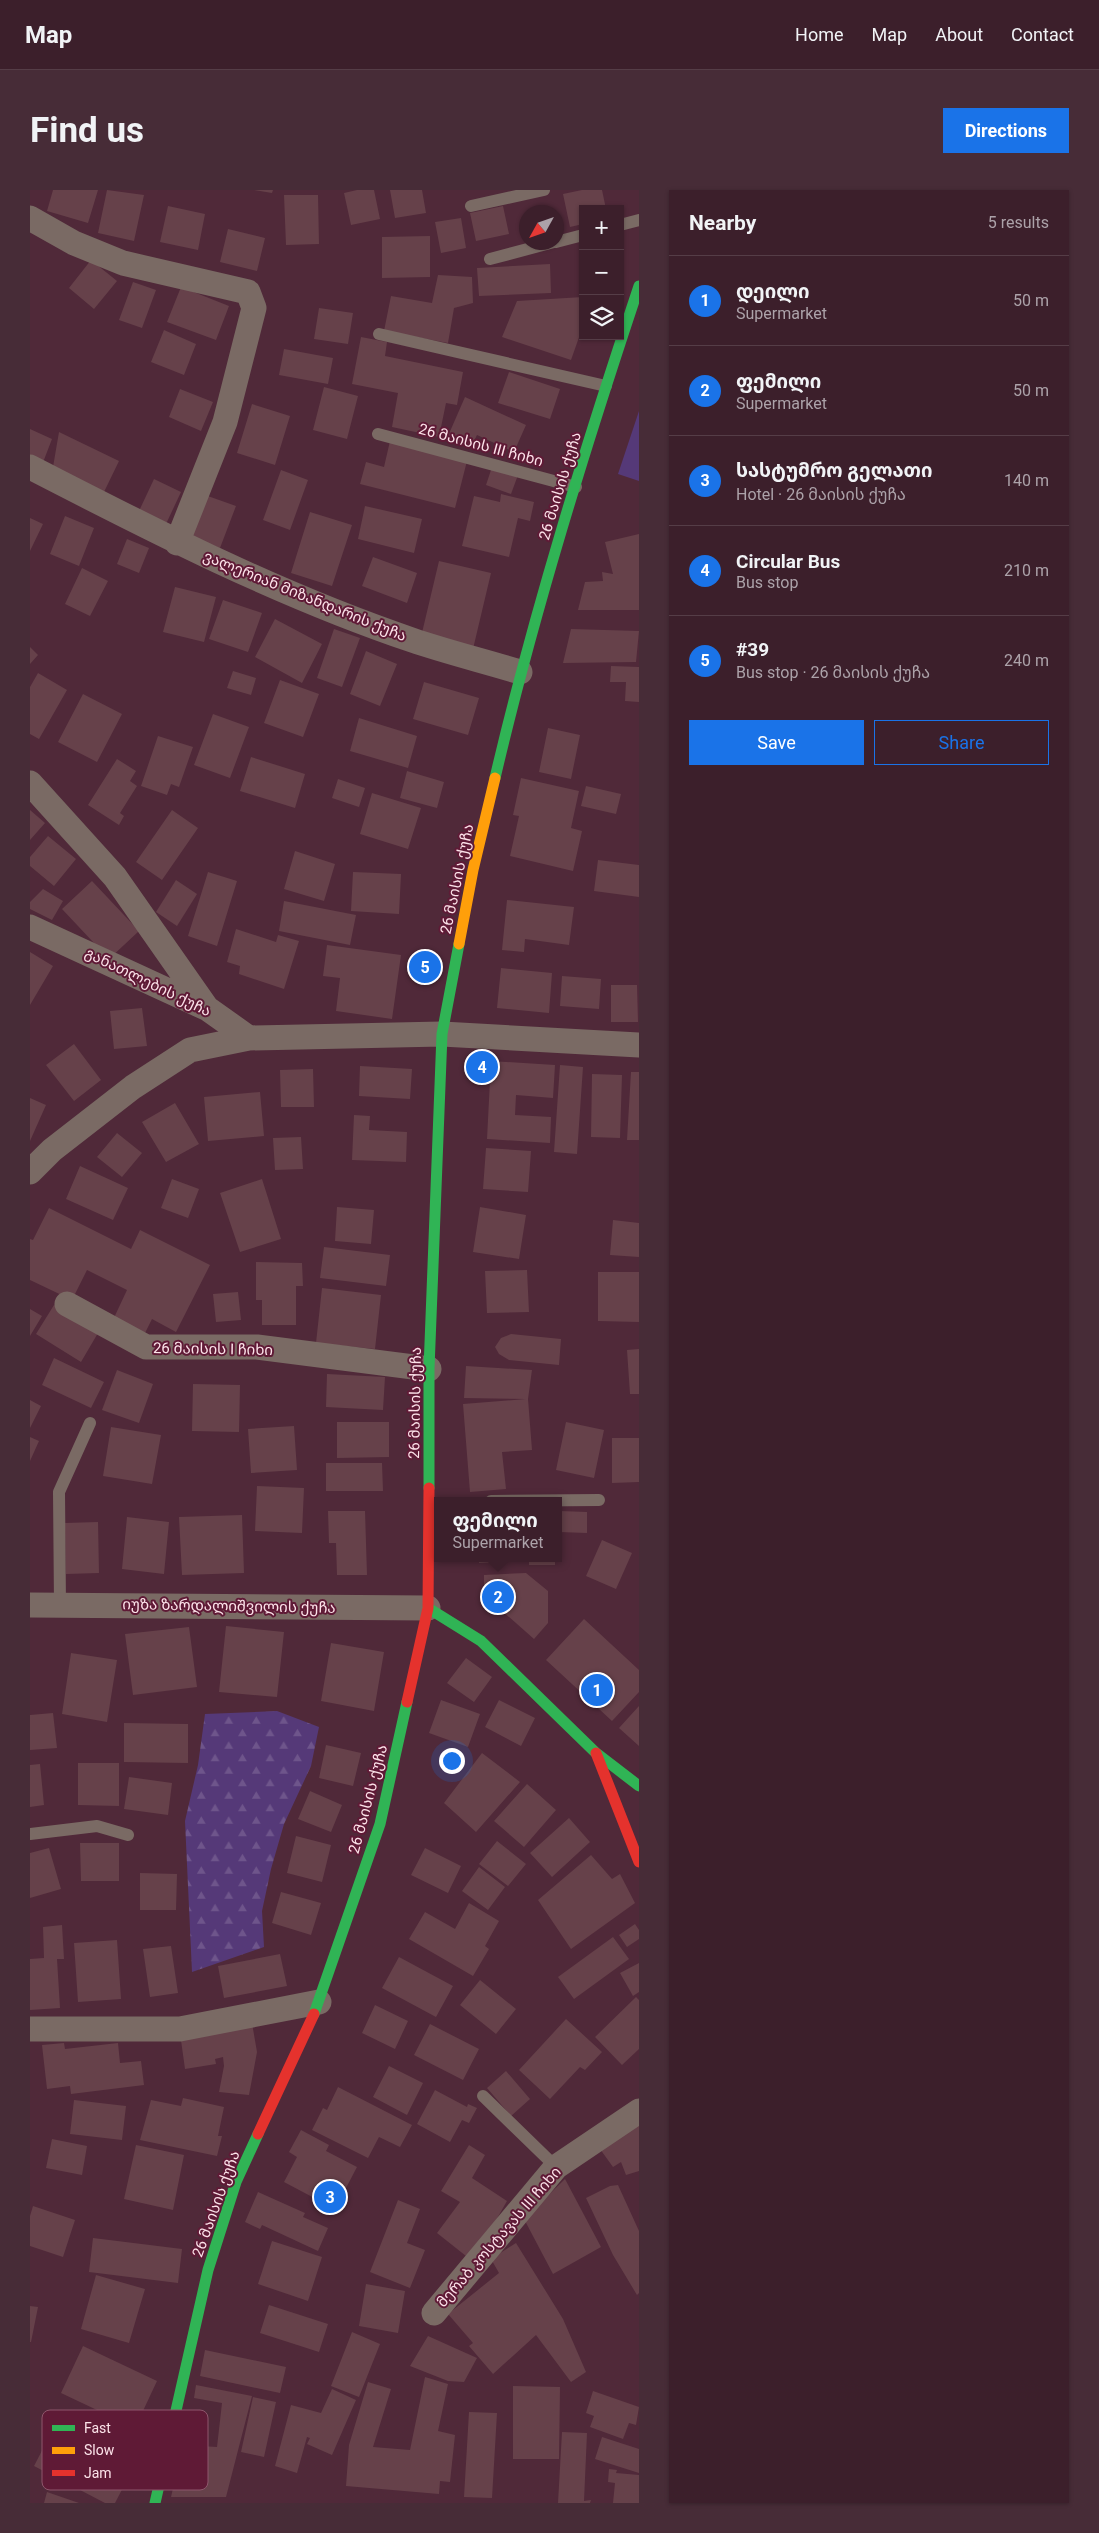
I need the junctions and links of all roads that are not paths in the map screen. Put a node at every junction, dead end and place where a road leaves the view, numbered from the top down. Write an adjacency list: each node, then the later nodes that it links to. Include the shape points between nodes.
1 (544, 190): 2 (lane)
2 (470, 206)
3 (30, 218): 16 (street, via 74,243 123,263 248,292 254,308 225,422)
4 (639, 220): 5 (lane)
5 (624, 224)
6 (579, 236): 7 (lane)
7 (564, 240)
8 (524, 250): 9 (lane)
9 (490, 259)
10 (639, 286): 12 (main road, 26 მაისის ქუჩა)
11 (379, 334): 12 (lane)
12 (606, 386): 15 (main road, 26 მაისის ქუჩა)
13 (378, 434): 15 (lane, 26 მაისის III ჩიხი)
14 (30, 467): 16 (street, ვალერიან მიზანდარის ქუჩა)
15 (576, 487): 17 (main road, 26 მაისის ქუჩა)
16 (177, 543): 17 (street, ვალერიან მიზანდარის ქუჩა, via 330,609 412,640)
17 (520, 672): 21 (main road, 26 მაისის ქუჩა, via 473,870)
18 (30, 783): 20 (street, via 114,877)
19 (30, 927): 20 (street, განათლების ქუჩა)
20 (208, 1009): 22 (street, განათლების ქუჩა)
21 (442, 1034): 22 (street); 23 (street); 26 (main road, 26 მაისის ქუჩა)
22 (249, 1038): 24 (street, via 190,1050 126,1093 52,1150)
23 (639, 1045)
24 (30, 1172)
25 (67, 1304): 26 (street, 26 მაისის I ჩიხი, via 146,1348 256,1347)
26 (429, 1369): 30 (main road, 26 მაისის ქუჩა)
27 (90, 1423): 32 (lane, via 59,1492)
28 (562, 1500): 29 (lane)
29 (599, 1500)
30 (433, 1502): 33 (main road, 26 მაისის ქუჩა)
31 (30, 1605): 32 (street, იუზა ზარდალიშვილის ქუჩა)
32 (60, 1605): 33 (street, იუზა ზარდალიშვილის ქუჩა)
33 (428, 1608): 34 (main road, via 481,1641); 39 (main road, 26 მაისის ქუჩა, via 380,1824)
34 (596, 1752): 35 (main road); 38 (main road)
35 (639, 1786)
36 (30, 1834): 37 (lane, via 96,1826)
37 (128, 1834)
38 (639, 1862)
39 (319, 2002): 40 (street, via 180,2029); 45 (main road, 26 მაისის ქუჩა, via 236,2182 208,2270)
40 (30, 2029)
41 (483, 2096): 43 (lane)
42 (639, 2111): 43 (street, მერაბ კოსტავას III ჩიხი)
43 (556, 2167): 44 (street, მერაბ კოსტავას III ჩიხი)
44 (434, 2313)
45 (176, 2410)
46 (158, 2490): 47 (main road, 26 მაისის ქუჩა)
47 (155, 2503)

